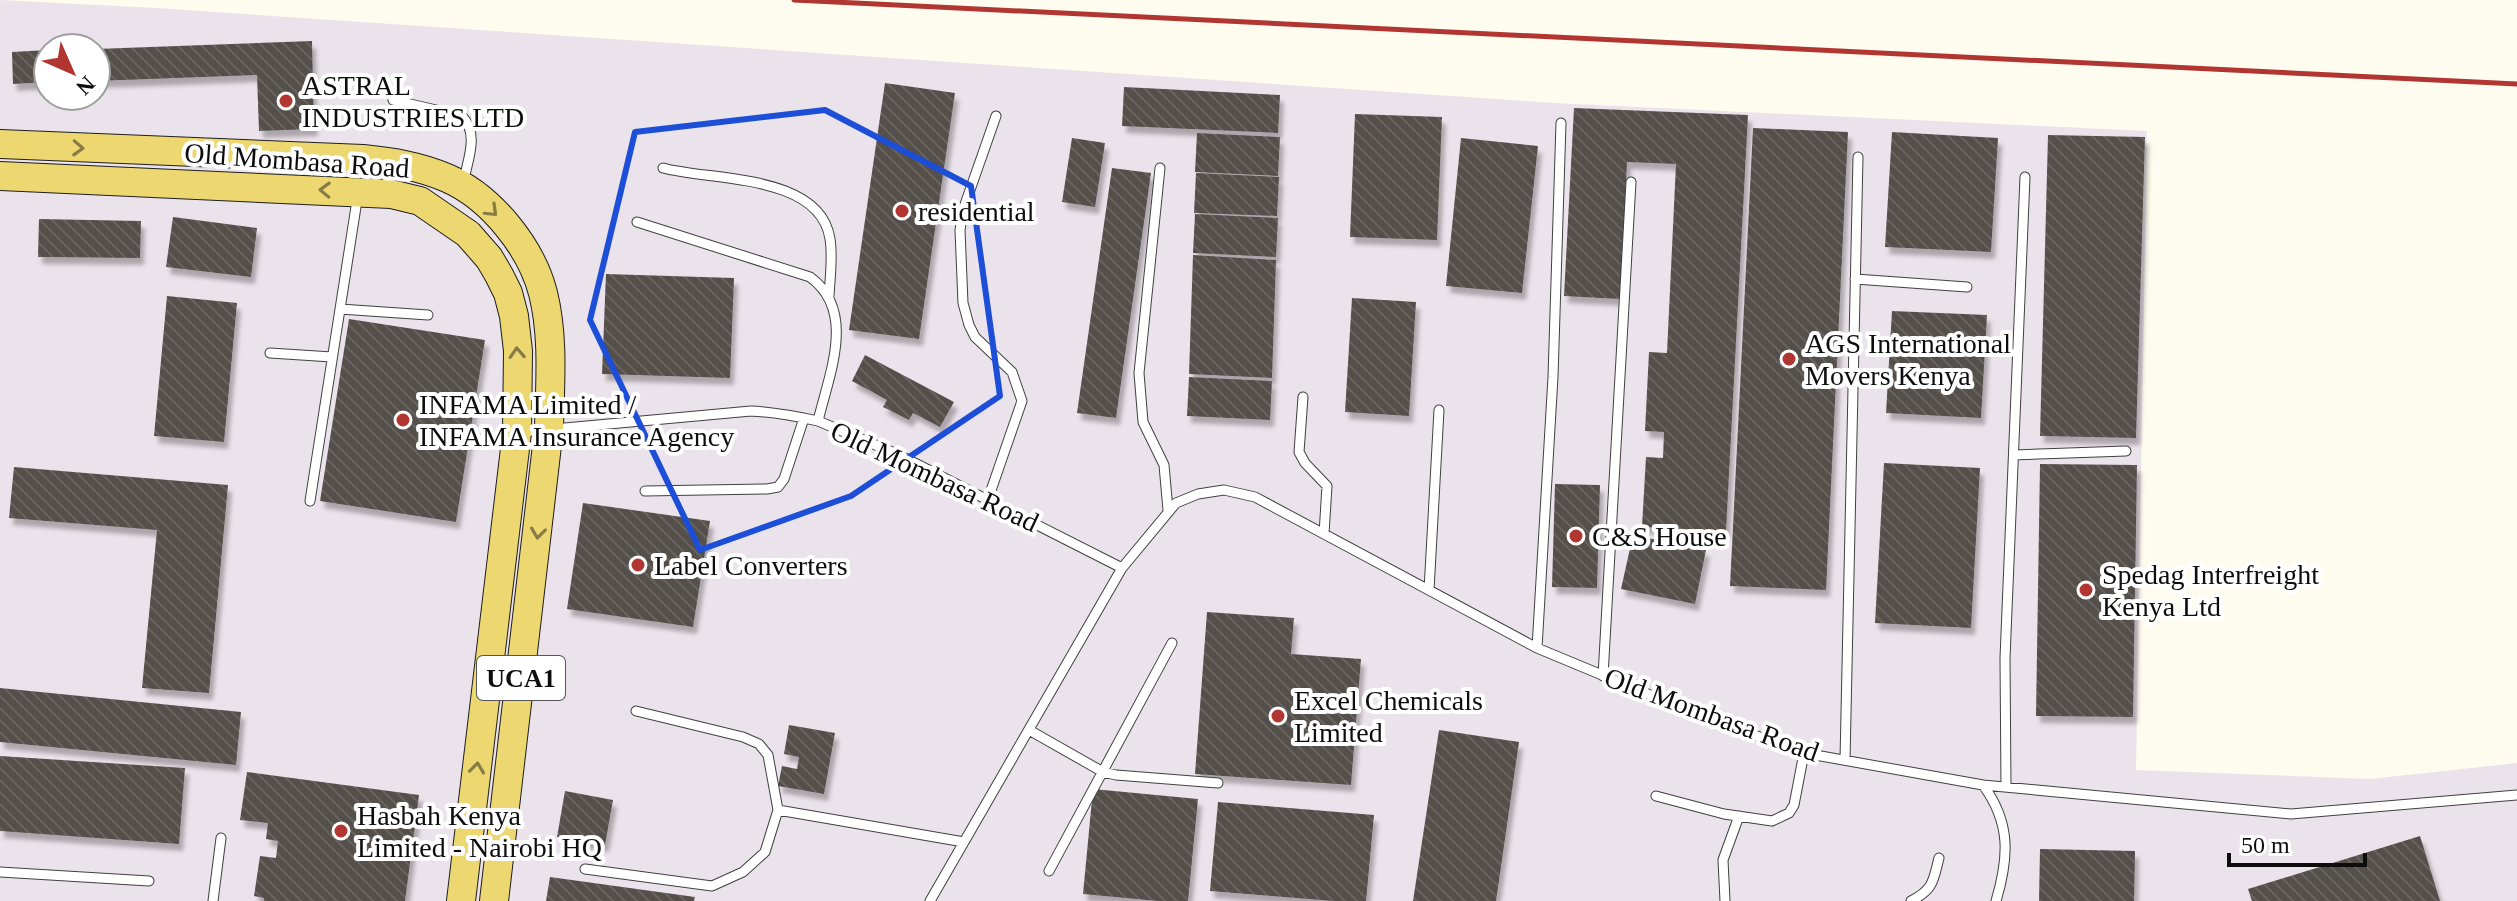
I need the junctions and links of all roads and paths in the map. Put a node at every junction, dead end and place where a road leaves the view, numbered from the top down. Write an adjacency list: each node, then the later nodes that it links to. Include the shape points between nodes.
1 (393, 100): 10 (lane, via 462,116 469,124 473,134)
2 (996, 116): 29 (lane, via 960,230 969,325 1012,372 1022,401)
3 (1561, 123): 36 (lane)
4 (1858, 157): 13 (lane)
5 (2, 165): 10 (main road, Old Mombasa Road, one-way to 10, via 363,159 414,166); 11 (main road, Old Mombasa Road, one-way to 5)
6 (663, 168): 15 (lane, via 752,182 802,198 830,239)
7 (1160, 168): 31 (lane, via 1139,373 1143,422 1164,465)
8 (2025, 177): 27 (lane)
9 (1631, 182): 37 (lane)
10 (462, 187): 24 (main road, Old Mombasa Road, one-way to 24, via 505,225 542,290 549,332)
11 (359, 191): 16 (lane); 25 (main road, Old Mombasa Road, one-way to 11, via 514,316 489,258 468,234 420,201)
12 (637, 222): 15 (lane, via 810,277)
13 (1855, 279): 14 (lane); 41 (lane)
14 (1967, 287)
15 (829, 296): 23 (lane, via 838,322)
16 (340, 309): 17 (lane); 19 (lane)
17 (428, 315)
18 (270, 353): 19 (lane)
19 (332, 357): 30 (lane)
20 (1303, 397): 32 (lane, via 1299,452 1327,486)
21 (1439, 410): 34 (lane)
22 (804, 418): 23 (lane, Old Mombasa Road); 24 (lane, Old Mombasa Road, via 751,411); 28 (lane, via 778,487)
23 (818, 421): 29 (lane, Old Mombasa Road)
24 (548, 442): 25 (lane, Old Mombasa Road); 59 (main road, UCA1, one-way to 59)
25 (515, 446): 58 (main road, UCA1, one-way to 25)
26 (2126, 451): 27 (lane)
27 (2014, 455): 45 (lane, via 2005,658)
28 (645, 491)
29 (988, 499): 33 (lane, Old Mombasa Road)
30 (310, 501)
31 (1168, 510): 32 (lane, Old Mombasa Road, via 1198,494 1224,490 1255,497); 33 (lane, Old Mombasa Road)
32 (1324, 534): 34 (lane, Old Mombasa Road)
33 (1122, 568): 39 (lane, Old Mombasa Road)
34 (1429, 590): 36 (lane, Old Mombasa Road)
35 (1172, 643): 42 (lane)
36 (1537, 648): 37 (lane, Old Mombasa Road)
37 (1603, 676): 40 (lane, Old Mombasa Road)
38 (636, 711): 48 (lane, via 759,744 772,767)
39 (1029, 730): 42 (lane); 51 (lane, Old Mombasa Road)
40 (1804, 753): 41 (lane, Old Mombasa Road); 49 (lane, via 1789,813 1772,821)
41 (1845, 760): 44 (lane, Old Mombasa Road)
42 (1103, 772): 43 (lane); 54 (lane)
43 (1218, 783)
44 (1983, 785): 45 (lane, Old Mombasa Road); 63 (lane, via 2004,821 2004,874)
45 (2006, 787): 46 (lane, Old Mombasa Road, via 2291,814)
46 (2517, 795)
47 (1656, 796): 49 (lane)
48 (778, 810): 51 (lane); 53 (lane, via 765,852 743,872 712,886)
49 (1739, 816): 61 (lane, via 1723,860)
50 (221, 838): 57 (lane)
51 (964, 842): 60 (lane, Old Mombasa Road)
52 (1939, 858): 62 (lane, via 1931,887)
53 (585, 869)
54 (1049, 871)
55 (0, 872): 56 (lane)
56 (149, 881)
57 (213, 901)
58 (461, 901)
59 (494, 901)
60 (930, 901)
61 (1725, 901)
62 (1911, 901)
63 (1996, 901)

